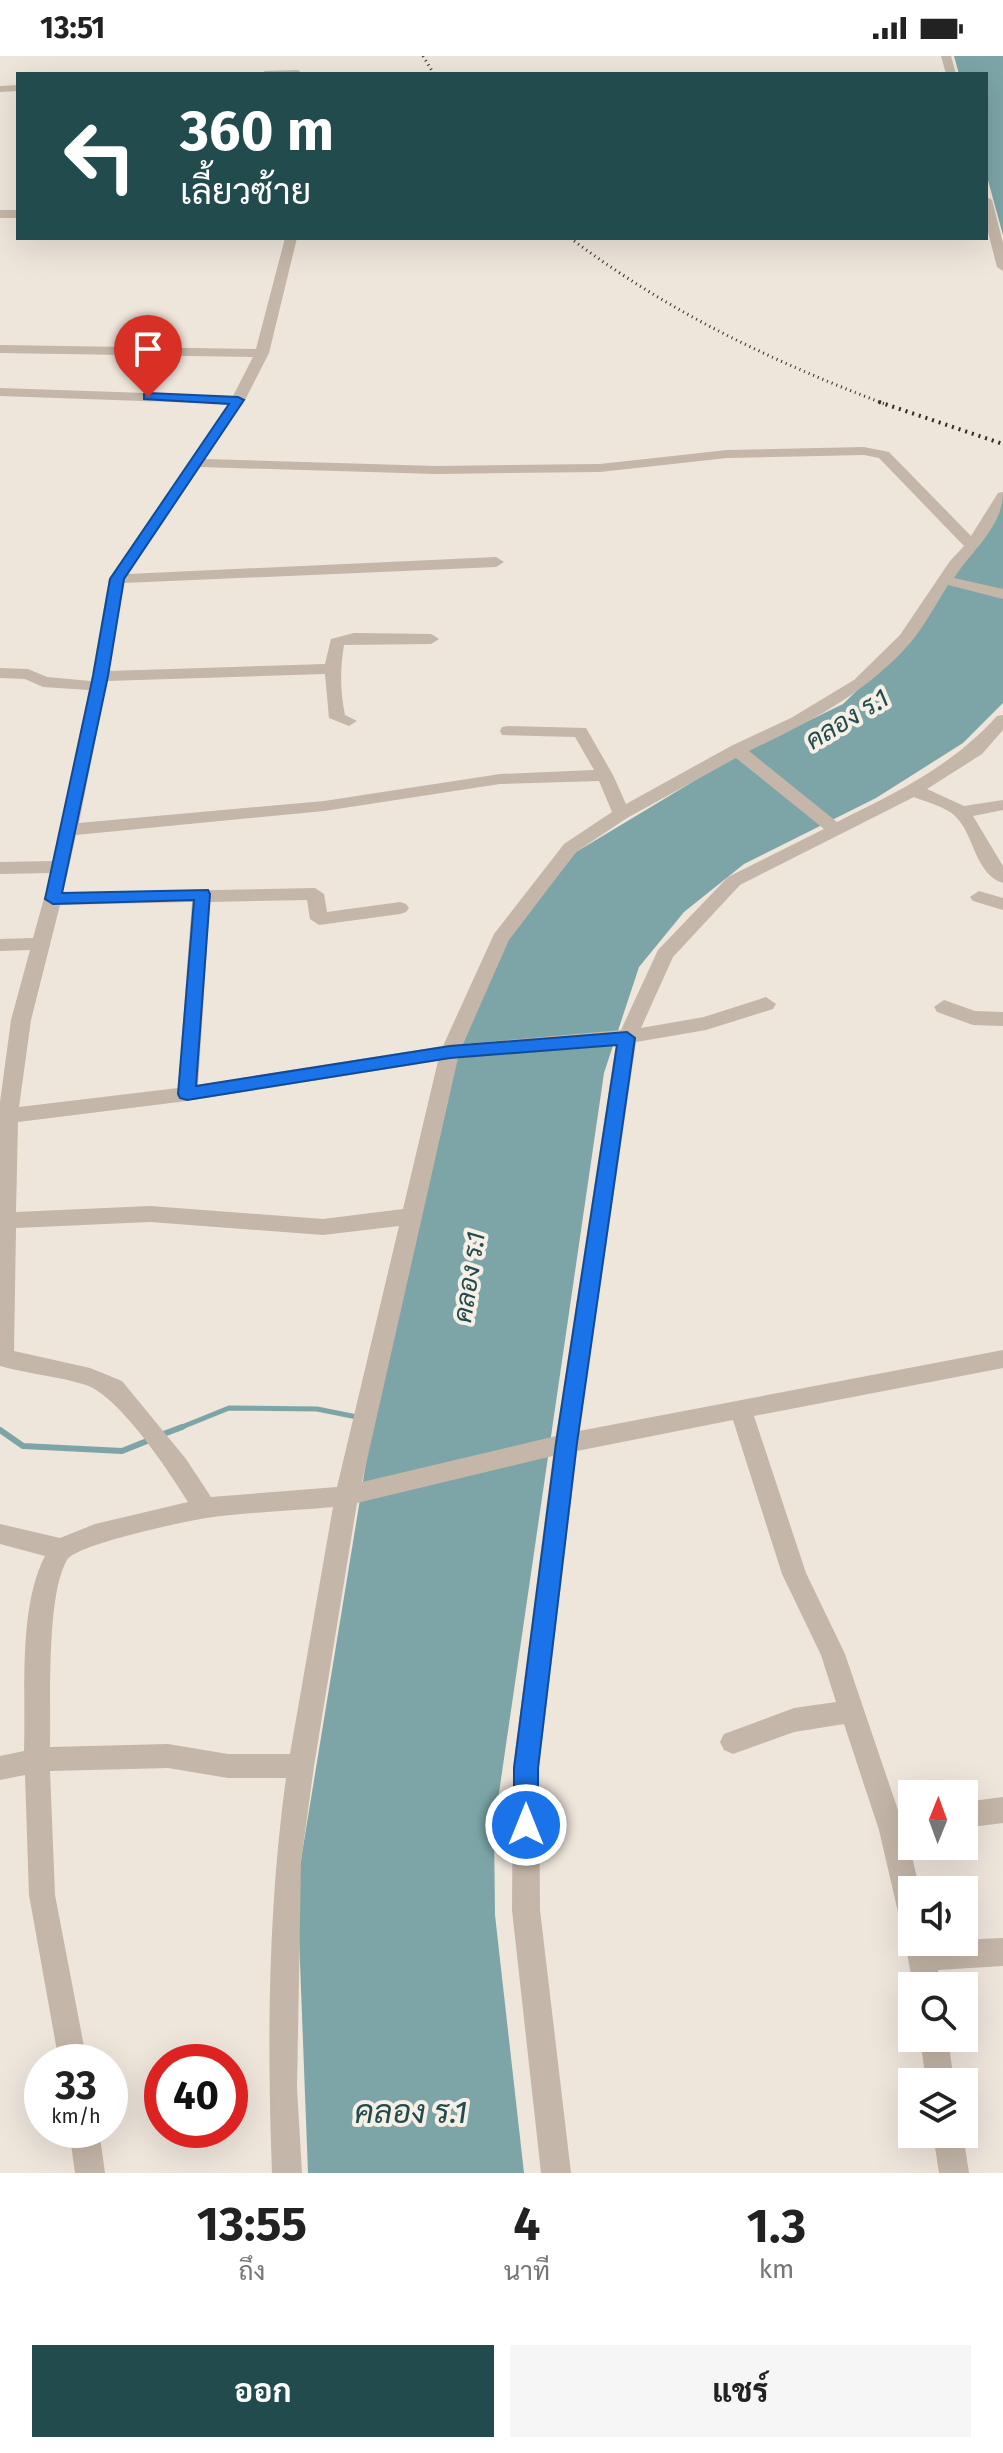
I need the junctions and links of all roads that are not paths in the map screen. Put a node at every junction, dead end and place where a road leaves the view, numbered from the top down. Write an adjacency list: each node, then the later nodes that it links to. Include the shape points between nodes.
1 (988, 208): 3 (street)
2 (290, 240): 5 (street)
3 (1003, 267)
4 (0, 349): 5 (street)
5 (262, 353): 7 (street)
6 (0, 392): 7 (street)
7 (238, 400): 8 (street)
8 (195, 463): 10 (street, via 436,470 600,468 727,454 864,451 884,455); 12 (street)
9 (1003, 496): 10 (street)
10 (972, 546): 13 (street)
11 (496, 562): 12 (street)
12 (117, 579): 18 (street)
13 (952, 582): 14 (street); 22 (street, via 860,683 797,722)
14 (1003, 594)
15 (431, 639): 16 (street, via 341,639)
16 (332, 669): 18 (street); 19 (street, via 337,718)
17 (0, 673): 18 (street, via 28,674 43,682)
18 (99, 681): 29 (street)
19 (349, 721)
20 (508, 731): 23 (street, via 580,732)
21 (998, 731): 24 (street)
22 (737, 750): 27 (street); 28 (street)
23 (605, 775): 27 (street); 29 (street, via 500,779 324,806)
24 (914, 790): 26 (street); 28 (street)
25 (1003, 805): 26 (street)
26 (962, 812): 32 (street, via 977,858)
27 (621, 814): 44 (street, via 570,848 501,938)
28 (835, 829): 43 (street, via 734,881 665,954)
29 (68, 830): 30 (street)
30 (61, 867): 31 (street); 35 (street)
31 (0, 868)
32 (1003, 877)
33 (202, 894): 35 (street); 37 (street, via 315,894 319,919); 45 (street)
34 (979, 897): 36 (street)
35 (53, 899): 38 (street)
36 (1003, 904)
37 (400, 908)
38 (39, 944): 39 (street); 46 (street, via 21,1020)
39 (0, 945)
40 (766, 1004): 43 (street, via 706,1023)
41 (944, 1007): 42 (street, via 973,1018)
42 (1003, 1019)
43 (627, 1038): 44 (street); 52 (street)
44 (450, 1052): 45 (street); 47 (street)
45 (187, 1094): 46 (street)
46 (8, 1116): 48 (street)
47 (413, 1216): 48 (street, via 323,1227 150,1214); 53 (street)
48 (7, 1220): 49 (street)
49 (1, 1358): 54 (street, via 90,1377 114,1388)
50 (1003, 1359): 51 (street)
51 (741, 1411): 52 (street); 57 (street, via 794,1574 833,1654)
52 (566, 1443): 53 (street); 72 (street, via 526,1768 526,1910)
53 (347, 1496): 54 (street); 60 (street)
54 (205, 1508): 56 (street, via 95,1534)
55 (0, 1534): 56 (street)
56 (61, 1549): 59 (street, via 48,1574 39,1640)
57 (852, 1711): 58 (street, via 794,1720); 64 (street)
58 (733, 1742)
59 (37, 1760): 60 (street, via 168,1756 228,1766); 61 (street); 67 (street, via 42,1895)
60 (301, 1766): 71 (street, via 288,1862 283,2088)
61 (0, 1768)
62 (1003, 1810): 63 (street)
63 (978, 1813)
64 (898, 1819)
65 (978, 1951): 66 (street)
66 (1003, 1952)
67 (70, 2044)
68 (87, 2148): 70 (street)
69 (950, 2148): 73 (street)
70 (90, 2173)
71 (287, 2173)
72 (556, 2173)
73 (954, 2173)

